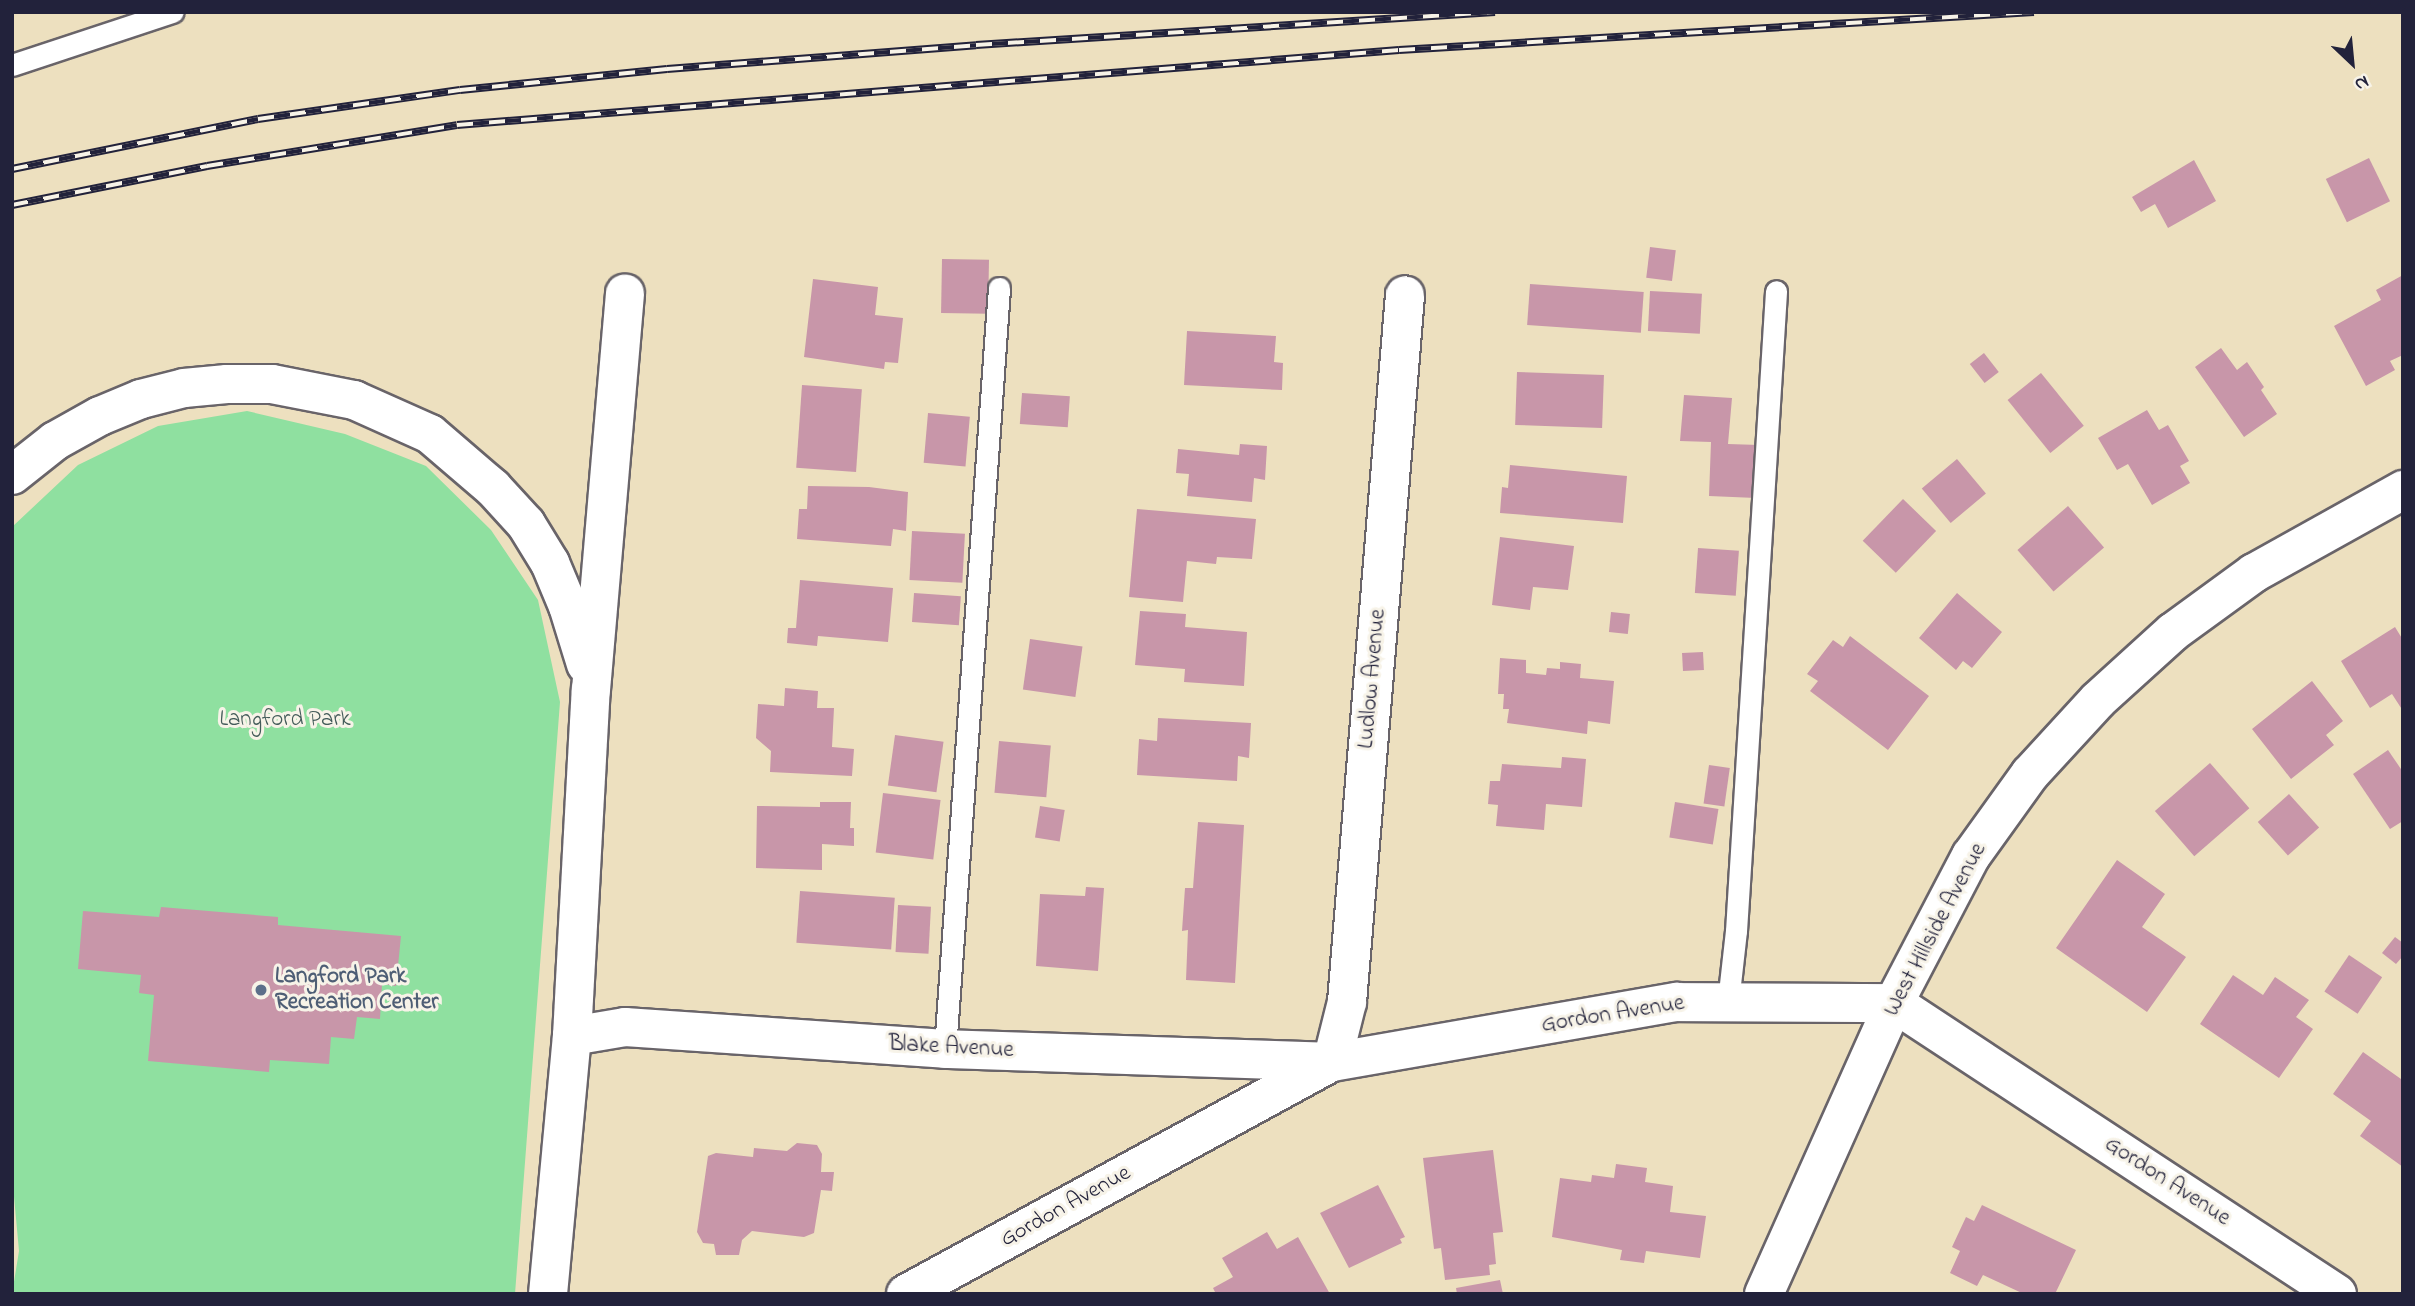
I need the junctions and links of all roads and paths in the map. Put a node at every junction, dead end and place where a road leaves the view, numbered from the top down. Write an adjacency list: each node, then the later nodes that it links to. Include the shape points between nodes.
1 (172, 12): 2 (lane)
2 (12, 65)
3 (999, 288): 13 (lane)
4 (1776, 291): 10 (lane)
5 (625, 293): 9 (street)
6 (1405, 295): 14 (street, Ludlow Avenue, via 1347,1002)
7 (12, 475): 9 (street, via 55,441 100,416 184,388 272,384 354,400 430,434 494,488 526,524 550,563 568,606)
8 (2403, 491): 11 (street, West Hillside Avenue, via 2254,573 2173,632 2098,700 2031,774 1971,856)
9 (592, 690): 12 (street)
10 (1728, 1002): 11 (street, Gordon Avenue); 14 (street, Gordon Avenue, via 1677,1002)
11 (1895, 1003): 17 (street, West Hillside Avenue); 18 (street, Gordon Avenue)
12 (572, 1036): 13 (street, Blake Avenue, via 625,1027); 15 (street)
13 (945, 1049): 14 (street, Blake Avenue)
14 (1332, 1062): 16 (street, Gordon Avenue)
15 (548, 1294)
16 (906, 1294)
17 (1764, 1294)
18 (2337, 1294)

